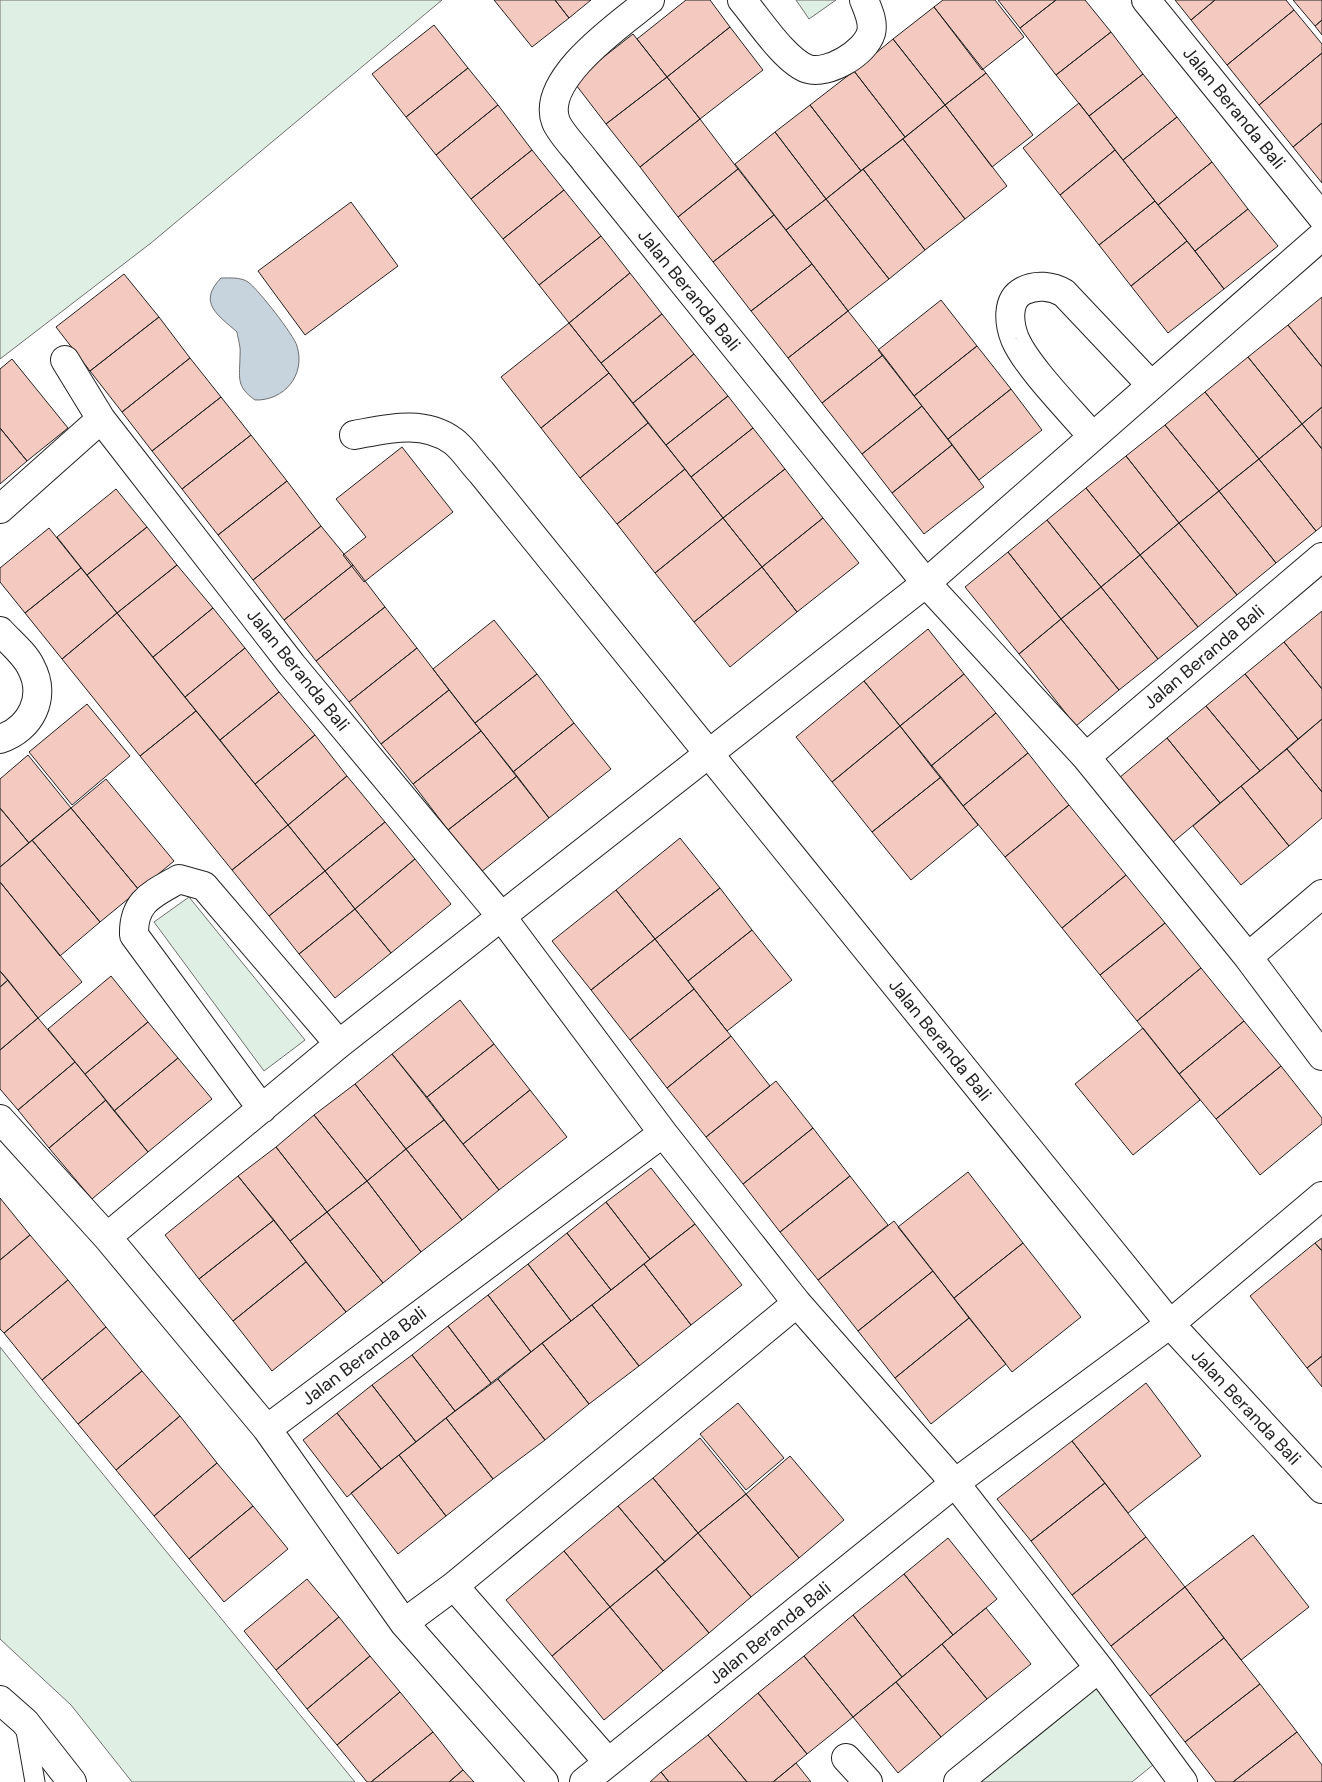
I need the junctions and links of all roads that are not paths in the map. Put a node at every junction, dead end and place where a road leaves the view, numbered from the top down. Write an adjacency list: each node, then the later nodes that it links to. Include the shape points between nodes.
1 (650, 0): 14 (street, Jalan Beranda Bali, via 570,71 554,102 556,122)
2 (742, 0): 3 (street, via 791,58 808,69 825,70 841,64 859,50 871,34 871,18)
3 (864, 0)
4 (1146, 0): 5 (street, Jalan Beranda Bali)
5 (1322, 217)
6 (1322, 236): 8 (street)
7 (65, 360): 9 (street, Jalan Beranda Bali)
8 (1151, 385): 11 (street); 11 (street, via 1064,293 1042,287 1024,291 1015,298 1010,313 1015,340)
9 (101, 419): 12 (street); 20 (street, Jalan Beranda Bali, via 292,665)
10 (354, 434): 17 (street, Jalan Beranda Bali, via 402,426 426,429 452,441 482,472)
11 (1092, 436): 14 (street)
12 (0, 509)
13 (1322, 556): 18 (street, Jalan Beranda Bali)
14 (926, 583): 17 (street); 18 (street, Jalan Beranda Bali)
15 (0, 631): 16 (street, via 31,666 38,687 36,706 26,723)
16 (0, 739)
17 (709, 755): 20 (street); 30 (street, Jalan Beranda Bali)
18 (1086, 757): 21 (street, Jalan Beranda Bali)
19 (1322, 894): 21 (street)
20 (502, 916): 22 (street); 26 (street, Jalan Beranda Bali)
21 (1248, 958): 23 (street, Jalan Beranda Bali)
22 (339, 1044): 24 (street); 24 (street, via 204,886 179,878 148,897 134,917 134,935)
23 (1322, 1056)
24 (262, 1108): 28 (street)
25 (0, 1119): 28 (street)
26 (663, 1134): 29 (street, Jalan Beranda Bali); 31 (street, Jalan Beranda Bali)
27 (1322, 1196): 30 (street, Jalan Beranda Bali)
28 (107, 1237): 31 (street)
29 (797, 1302): 32 (street, Jalan Beranda Bali); 34 (street)
30 (1170, 1324): 32 (street, Jalan Beranda Bali); 33 (street, Jalan Beranda Bali)
31 (267, 1429): 35 (street)
32 (955, 1483): 36 (street, Jalan Beranda Bali); 40 (street, Jalan Beranda Bali)
33 (1322, 1489)
34 (454, 1586): 35 (street); 40 (street)
35 (404, 1623): 44 (street)
36 (1099, 1668): 41 (street, Jalan Beranda Bali); 47 (street)
37 (0, 1700): 38 (street)
38 (25, 1722): 42 (lane); 43 (street)
39 (846, 1758): 46 (street)
40 (608, 1762): 45 (street, Jalan Beranda Bali)
41 (1177, 1780)
42 (35, 1782)
43 (72, 1782)
44 (544, 1782)
45 (584, 1782)
46 (868, 1782)
47 (958, 1782)

